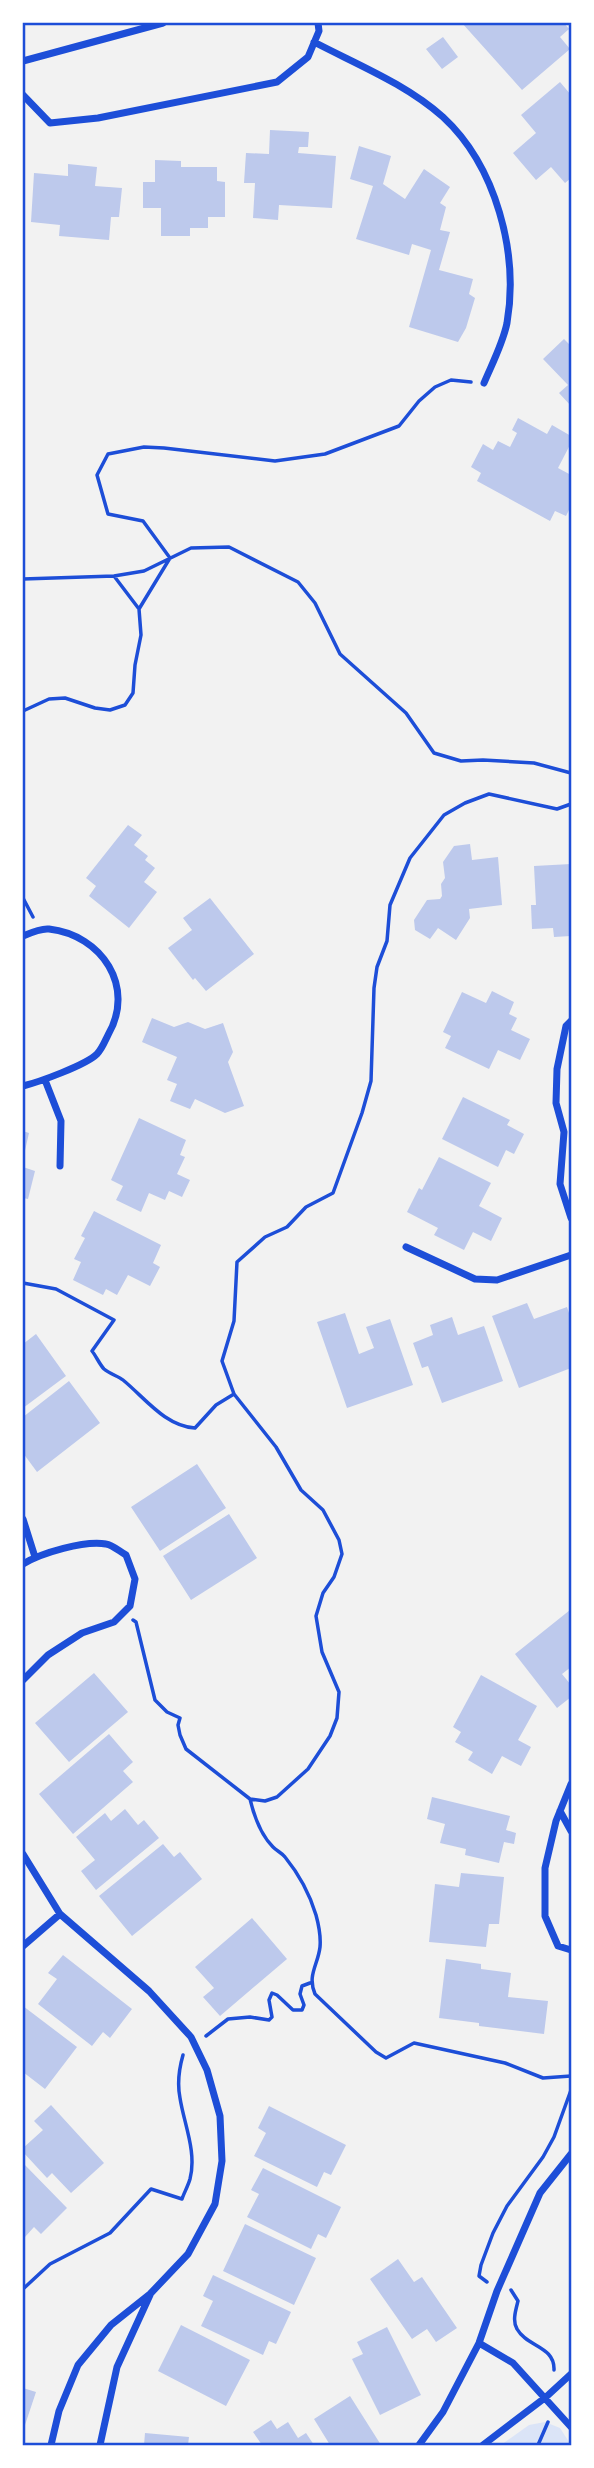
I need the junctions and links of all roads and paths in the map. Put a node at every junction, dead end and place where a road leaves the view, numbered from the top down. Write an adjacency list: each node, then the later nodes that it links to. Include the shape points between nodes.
1 (163, 23): 4 (street)
2 (318, 23): 3 (street)
3 (314, 42): 5 (street, via 308,57 276,82 98,118 50,123); 6 (street, via 425,103 467,144 485,174 499,209 510,284 506,325)
4 (23, 61)
5 (23, 95)
6 (484, 383): 7 (path, via 451,380 435,387 399,426 325,454 275,461 144,447 108,454 97,475 108,514 143,521)
7 (170, 558): 8 (path, via 144,571); 10 (path); 12 (path, via 191,548 229,547 298,582 315,603 340,654 406,713 434,753 461,761 534,763)
8 (114, 576): 9 (path); 10 (path)
9 (23, 579)
10 (139, 609): 11 (path, via 141,635 133,693 125,705 110,710 65,698 49,699)
11 (23, 711)
12 (571, 773)
13 (571, 804): 27 (path, via 557,808 489,794 444,815 410,858 390,905 387,941 377,967 371,1081 333,1194 265,1237 237,1262 234,1321 222,1361)
14 (23, 898): 15 (path)
15 (36, 932): 16 (street); 18 (street, via 47,929 84,939 108,962 119,991 117,1021 97,1054)
16 (23, 936)
17 (571, 1021): 21 (street, via 557,1069 556,1103)
18 (46, 1080): 19 (street); 22 (street, via 61,1121)
19 (23, 1086)
20 (571, 1126): 21 (street)
21 (564, 1132): 23 (street, via 560,1184)
22 (60, 1166)
23 (571, 1218)
24 (406, 1247): 25 (street, via 475,1279 497,1280)
25 (571, 1255)
26 (23, 1283): 27 (path, via 56,1289 114,1320 92,1351 104,1369 175,1423 195,1428 216,1405)
27 (234, 1394): 34 (path, via 276,1447 301,1490 323,1510 340,1540 342,1555 316,1616 317,1636 339,1692 337,1718 308,1769 277,1797)
28 (23, 1520): 29 (street)
29 (35, 1557): 30 (street); 31 (street, via 66,1547 107,1544 126,1555 135,1579 130,1605)
30 (23, 1564)
31 (123, 1613): 32 (street, via 48,1655); 34 (path, via 136,1622 155,1700 180,1717 186,1749)
32 (23, 1679)
33 (571, 1784): 35 (street)
34 (250, 1799): 41 (path, via 260,1829 295,1872 316,1917 320,1950)
35 (560, 1811): 36 (street); 40 (street, via 545,1868 545,1916 558,1946)
36 (571, 1831)
37 (23, 1854): 38 (street)
38 (60, 1914): 39 (street); 42 (street, via 149,1991)
39 (23, 1946)
40 (571, 1950)
41 (310, 1983): 42 (path, via 302,1986 302,2010 293,2010 272,1993 272,2017 268,2020 228,2019); 43 (path, via 315,1994 387,2058 414,2043 505,2063 543,2078)
42 (193, 2041): 45 (path, via 184,2049 178,2075 192,2160 182,2199 151,2189 110,2232 50,2264); 46 (street, via 220,2116 222,2161 215,2204 188,2254)
43 (571, 2076)
44 (571, 2154): 47 (street, via 540,2193)
45 (23, 2289)
46 (150, 2294): 51 (street, via 111,2325 78,2365); 52 (street, via 117,2367)
47 (479, 2343): 49 (street, via 513,2363); 53 (street, via 443,2412)
48 (571, 2374): 49 (street)
49 (546, 2397): 50 (street); 54 (street)
50 (571, 2427)
51 (51, 2445)
52 (100, 2445)
53 (419, 2445)
54 (482, 2445)

